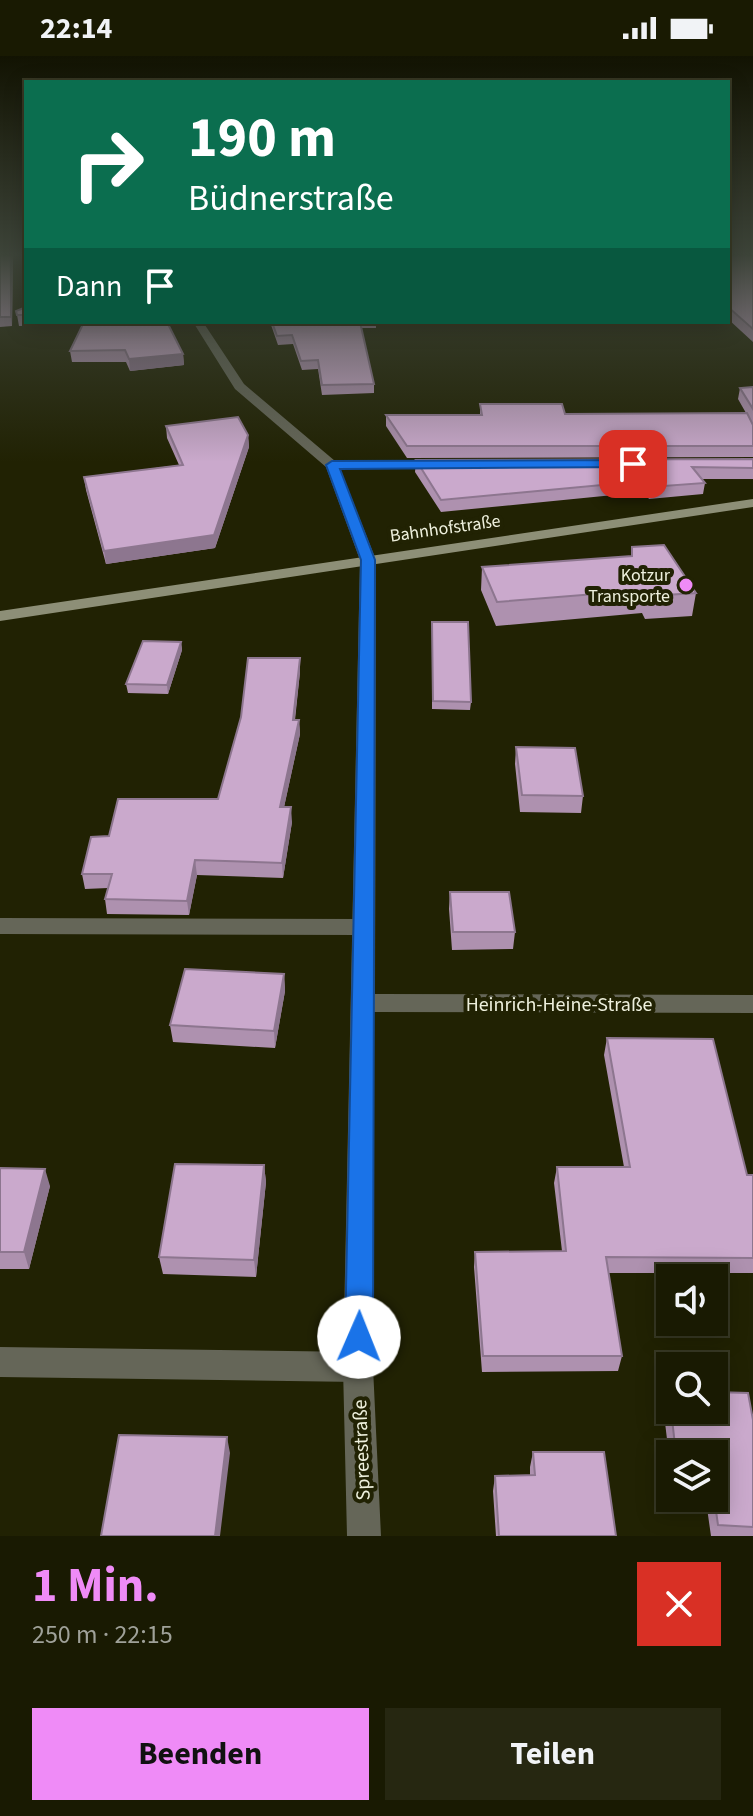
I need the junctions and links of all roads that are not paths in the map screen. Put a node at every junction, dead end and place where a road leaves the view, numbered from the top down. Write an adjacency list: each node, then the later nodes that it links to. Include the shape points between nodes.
1 (199, 324): 2 (street, Spreestraße, via 239,386)
2 (332, 465): 3 (street); 5 (street, Spreestraße)
3 (457, 465)
4 (753, 503): 5 (main road, Bahnhofstraße)
5 (368, 560): 6 (main road, Bahnhofstraße); 8 (street, Spreestraße)
6 (0, 616)
7 (0, 926): 8 (street)
8 (362, 927): 9 (street, Spreestraße)
9 (365, 1003): 10 (street, Heinrich-Heine-Straße); 12 (street, Spreestraße)
10 (753, 1004)
11 (0, 1362): 12 (street)
12 (358, 1367): 13 (street, Spreestraße)
13 (364, 1536)

